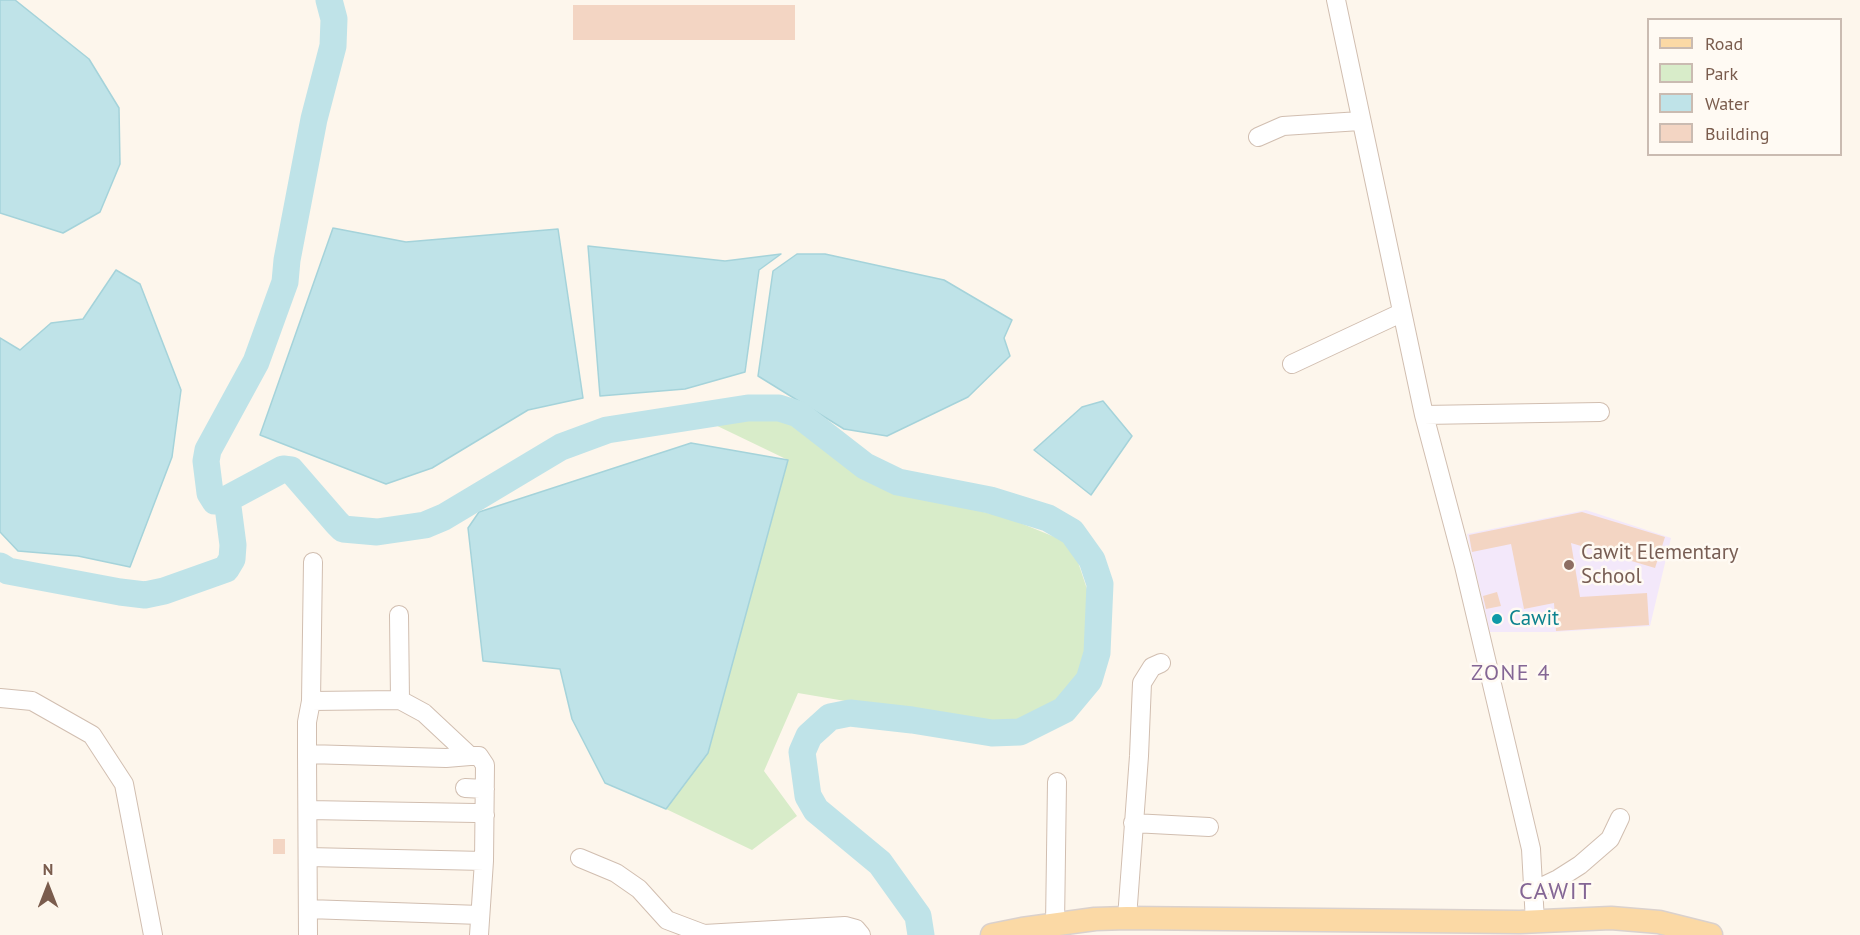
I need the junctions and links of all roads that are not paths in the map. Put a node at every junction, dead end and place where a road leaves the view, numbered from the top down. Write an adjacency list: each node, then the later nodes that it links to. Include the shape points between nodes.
1 (1336, 0): 2 (street)
2 (1360, 121): 3 (street, via 1283,126); 4 (street)
3 (1258, 137)
4 (1401, 313): 5 (street); 7 (street)
5 (1292, 364)
6 (1600, 412): 7 (street)
7 (1424, 415): 27 (street, via 1531,849)
8 (313, 562): 13 (street)
9 (399, 615): 12 (street)
10 (1161, 663): 22 (street, via 1152,667 1142,683)
11 (0, 698): 34 (street, via 32,701 92,735 124,784)
12 (400, 700): 13 (street); 15 (street, via 424,713)
13 (311, 702): 14 (street)
14 (307, 754): 15 (street); 19 (street)
15 (470, 756): 18 (street, via 479,756 485,765)
16 (1057, 782): 32 (street)
17 (465, 788): 18 (street)
18 (485, 789): 20 (street)
19 (309, 810): 20 (street); 24 (street)
20 (485, 815): 26 (street)
21 (1620, 818): 27 (street, via 1610,839 1589,857)
22 (1133, 824): 23 (street); 30 (street)
23 (1209, 827)
24 (308, 856): 26 (street); 28 (street)
25 (580, 858): 37 (street, via 616,873 639,889 666,920 704,934 845,926)
26 (484, 861): 29 (street)
27 (1533, 891): 31 (street)
28 (308, 909): 29 (street); 35 (street)
29 (480, 915): 36 (street)
30 (1127, 918): 31 (main road); 33 (main road)
31 (1535, 922): 39 (main road, via 1640,920)
32 (1055, 925): 33 (main road); 38 (main road)
33 (1094, 927)
34 (153, 935)
35 (308, 935)
36 (479, 935)
37 (861, 935)
38 (992, 935)
39 (1711, 935)

